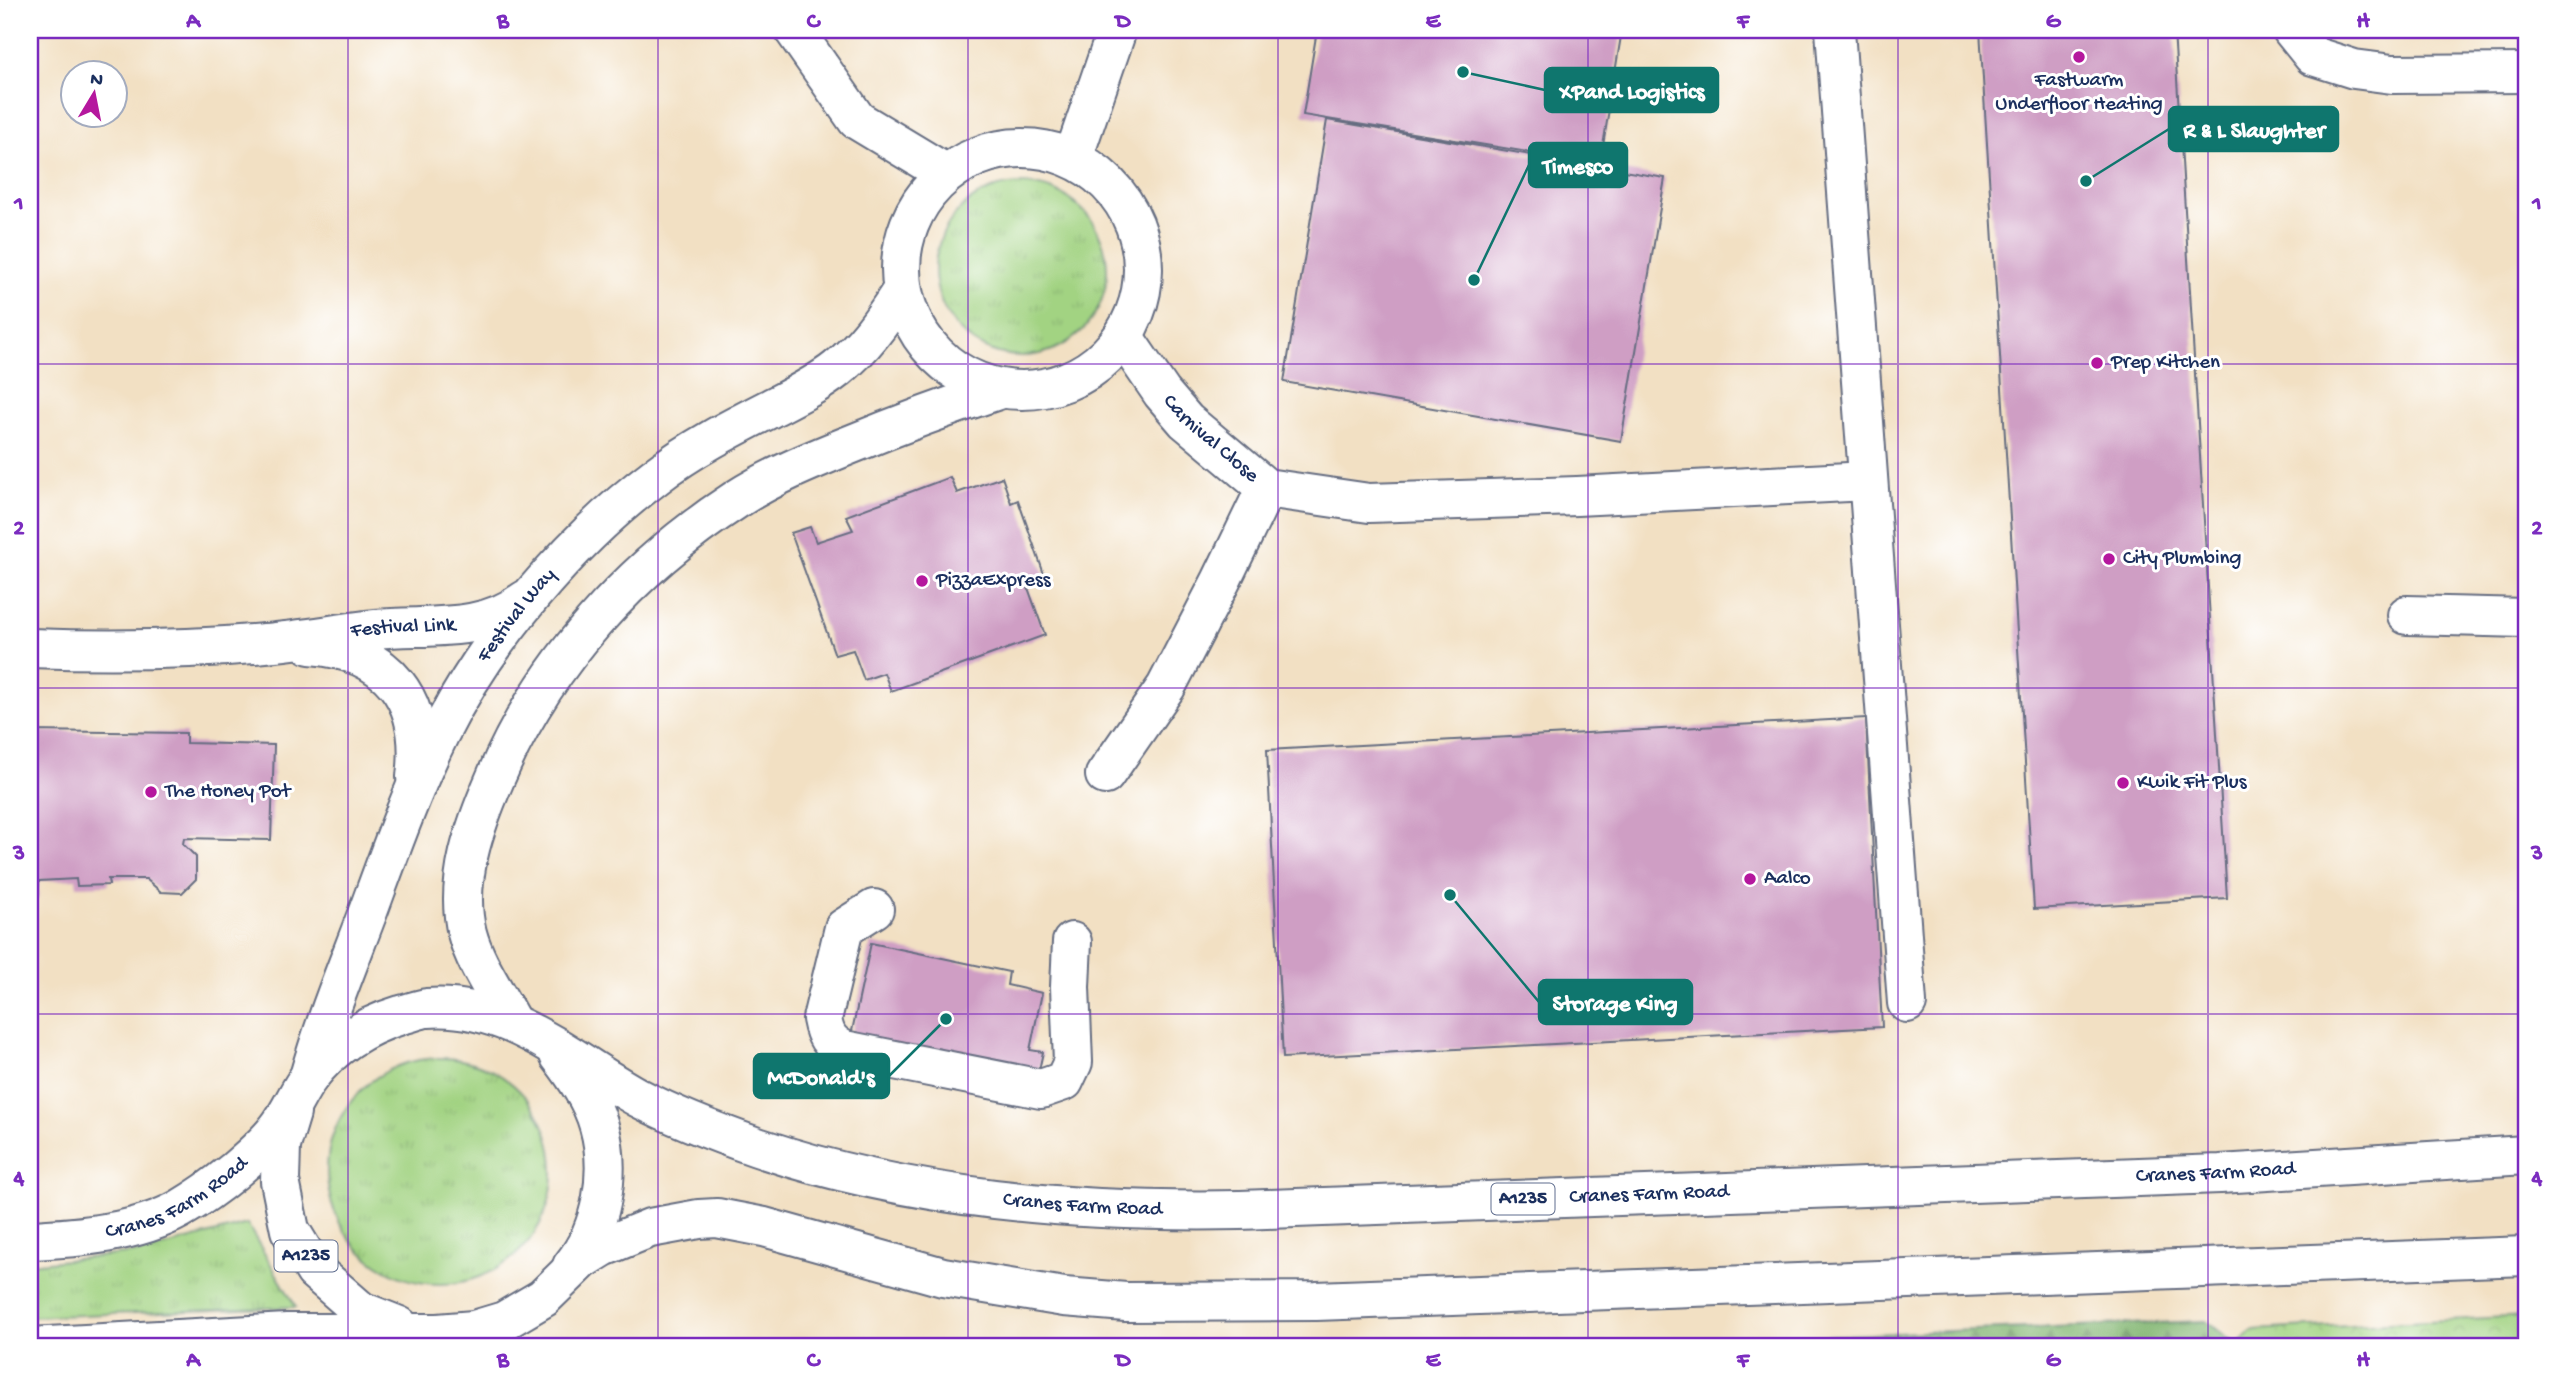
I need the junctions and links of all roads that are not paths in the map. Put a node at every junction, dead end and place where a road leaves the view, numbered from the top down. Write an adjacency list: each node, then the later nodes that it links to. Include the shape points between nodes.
1 (794, 30): 7 (street, via 857,120)
2 (1117, 30): 6 (street)
3 (1835, 30): 11 (street)
4 (2292, 30): 5 (street, via 2313,56 2354,69 2392,74)
5 (2526, 73)
6 (1073, 158): 7 (street, via 1019,147 980,154); 9 (street, via 1107,181 1131,214 1143,255 1140,298)
7 (945, 173): 8 (street, via 913,212 901,251)
8 (901, 292): 10 (street, via 925,344 959,373); 13 (street, Festival Way, via 860,348 835,370 656,476 569,552)
9 (1124, 336): 10 (street, via 1092,368 1050,387); 12 (street, Carnival Close, via 1186,421)
10 (1001, 389): 23 (street, via 851,444 739,498 640,573 588,627 548,681 507,750 483,806 463,888 467,934)
11 (1868, 481): 12 (street, Carnival Close, via 1369,503); 22 (street)
12 (1266, 488): 18 (street, via 1166,687)
13 (533, 594): 16 (street, Festival Link, via 474,624 384,628); 19 (street, Festival Way, via 461,697)
14 (2407, 615): 15 (street)
15 (2526, 618)
16 (266, 643): 17 (street, Festival Link); 19 (street, Festival Link, via 342,650 391,677 409,703 415,726)
17 (30, 648)
18 (1105, 775)
19 (412, 793): 25 (street, Festival Way)
20 (874, 909): 21 (street, via 844,928 822,1018 824,1033 832,1044 1041,1089 1064,1081 1073,1062)
21 (1072, 942)
22 (1906, 1003)
23 (512, 1023): 24 (street, Cranes Farm Road / A1235); 25 (street, Cranes Farm Road / A1235, via 476,1011 426,1008 372,1023 333,1050)
24 (551, 1045): 26 (street, Cranes Farm Road / A1235, via 642,1100 702,1128 829,1168 977,1198 1152,1212 2220,1174); 29 (street, Cranes Farm Road / A1235, via 576,1077 599,1126 605,1177 598,1218 582,1254)
25 (301, 1090): 27 (street, Cranes Farm Road / A1235, via 277,1130 248,1160 177,1211 132,1227); 30 (street, Cranes Farm Road / A1235, via 281,1146 279,1181 290,1230 315,1271 360,1311 407,1329)
26 (2526, 1155)
27 (30, 1240)
28 (2526, 1256): 29 (street, Cranes Farm Road / A1235, via 1316,1301 1126,1302 943,1277 717,1218 675,1222 625,1237 603,1247)
29 (564, 1277): 30 (street, Cranes Farm Road / A1235, via 543,1298 503,1321 474,1330)
30 (438, 1333): 31 (street, Cranes Farm Road / A1235, via 287,1333)
31 (30, 1347)

